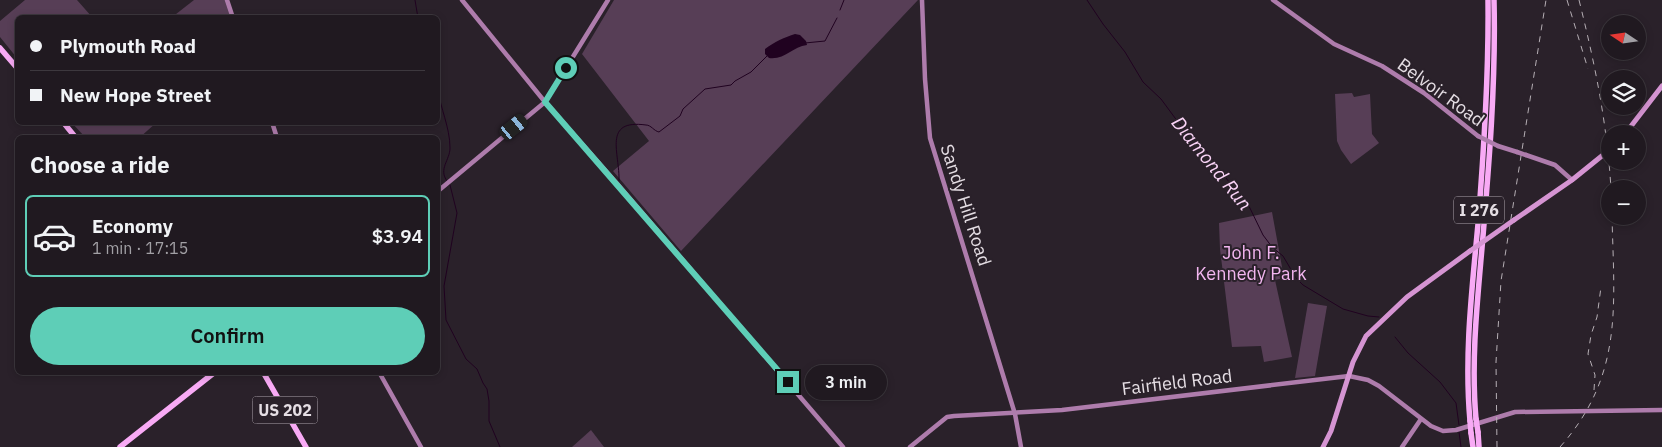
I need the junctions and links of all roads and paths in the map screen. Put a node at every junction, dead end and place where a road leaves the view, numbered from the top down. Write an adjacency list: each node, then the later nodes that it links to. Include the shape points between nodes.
1 (227, 0): 8 (street)
2 (462, 0): 12 (street)
3 (608, 0): 12 (street)
4 (922, 0): 24 (street, Sandy Hill Road, via 930,138)
5 (1273, 0): 17 (street, Belvoir Road, bridge, via 1334,44 1382,66 1424,92 1478,136 1555,165)
6 (1488, 0): 26 (highway, I 276, via 1487,110 1469,344 1468,389)
7 (1494, 0): 26 (highway, I 276, via 1495,68 1474,352)
8 (232, 15)
9 (0, 48): 10 (highway)
10 (15, 66)
11 (1662, 86): 14 (main road)
12 (545, 102): 18 (street); 31 (street)
13 (65, 125): 15 (highway)
14 (1632, 125)
15 (74, 135)
16 (1601, 157): 17 (main road, bridge)
17 (1572, 180): 22 (main road, bridge, via 1407,297 1369,333 1358,350)
18 (440, 189)
19 (211, 375): 28 (highway)
20 (265, 375): 29 (highway, US 202)
21 (381, 375): 30 (street)
22 (1349, 376): 24 (street, Fairfield Road); 25 (street, via 1379,386); 34 (main road)
23 (1662, 410): 25 (street, via 1522,411 1447,431 1436,429)
24 (1015, 414): 32 (street, Fairfield Road, via 948,417); 33 (street, Sandy Hill Road)
25 (1421, 419): 35 (street)
26 (1473, 420): 27 (highway, I 276, bridge)
27 (1474, 432): 36 (highway, I 276); 37 (highway, I 276)
28 (120, 447)
29 (306, 447)
30 (421, 447)
31 (843, 447)
32 (910, 447)
33 (1021, 447)
34 (1323, 447)
35 (1402, 447)
36 (1473, 447)
37 (1480, 447)

